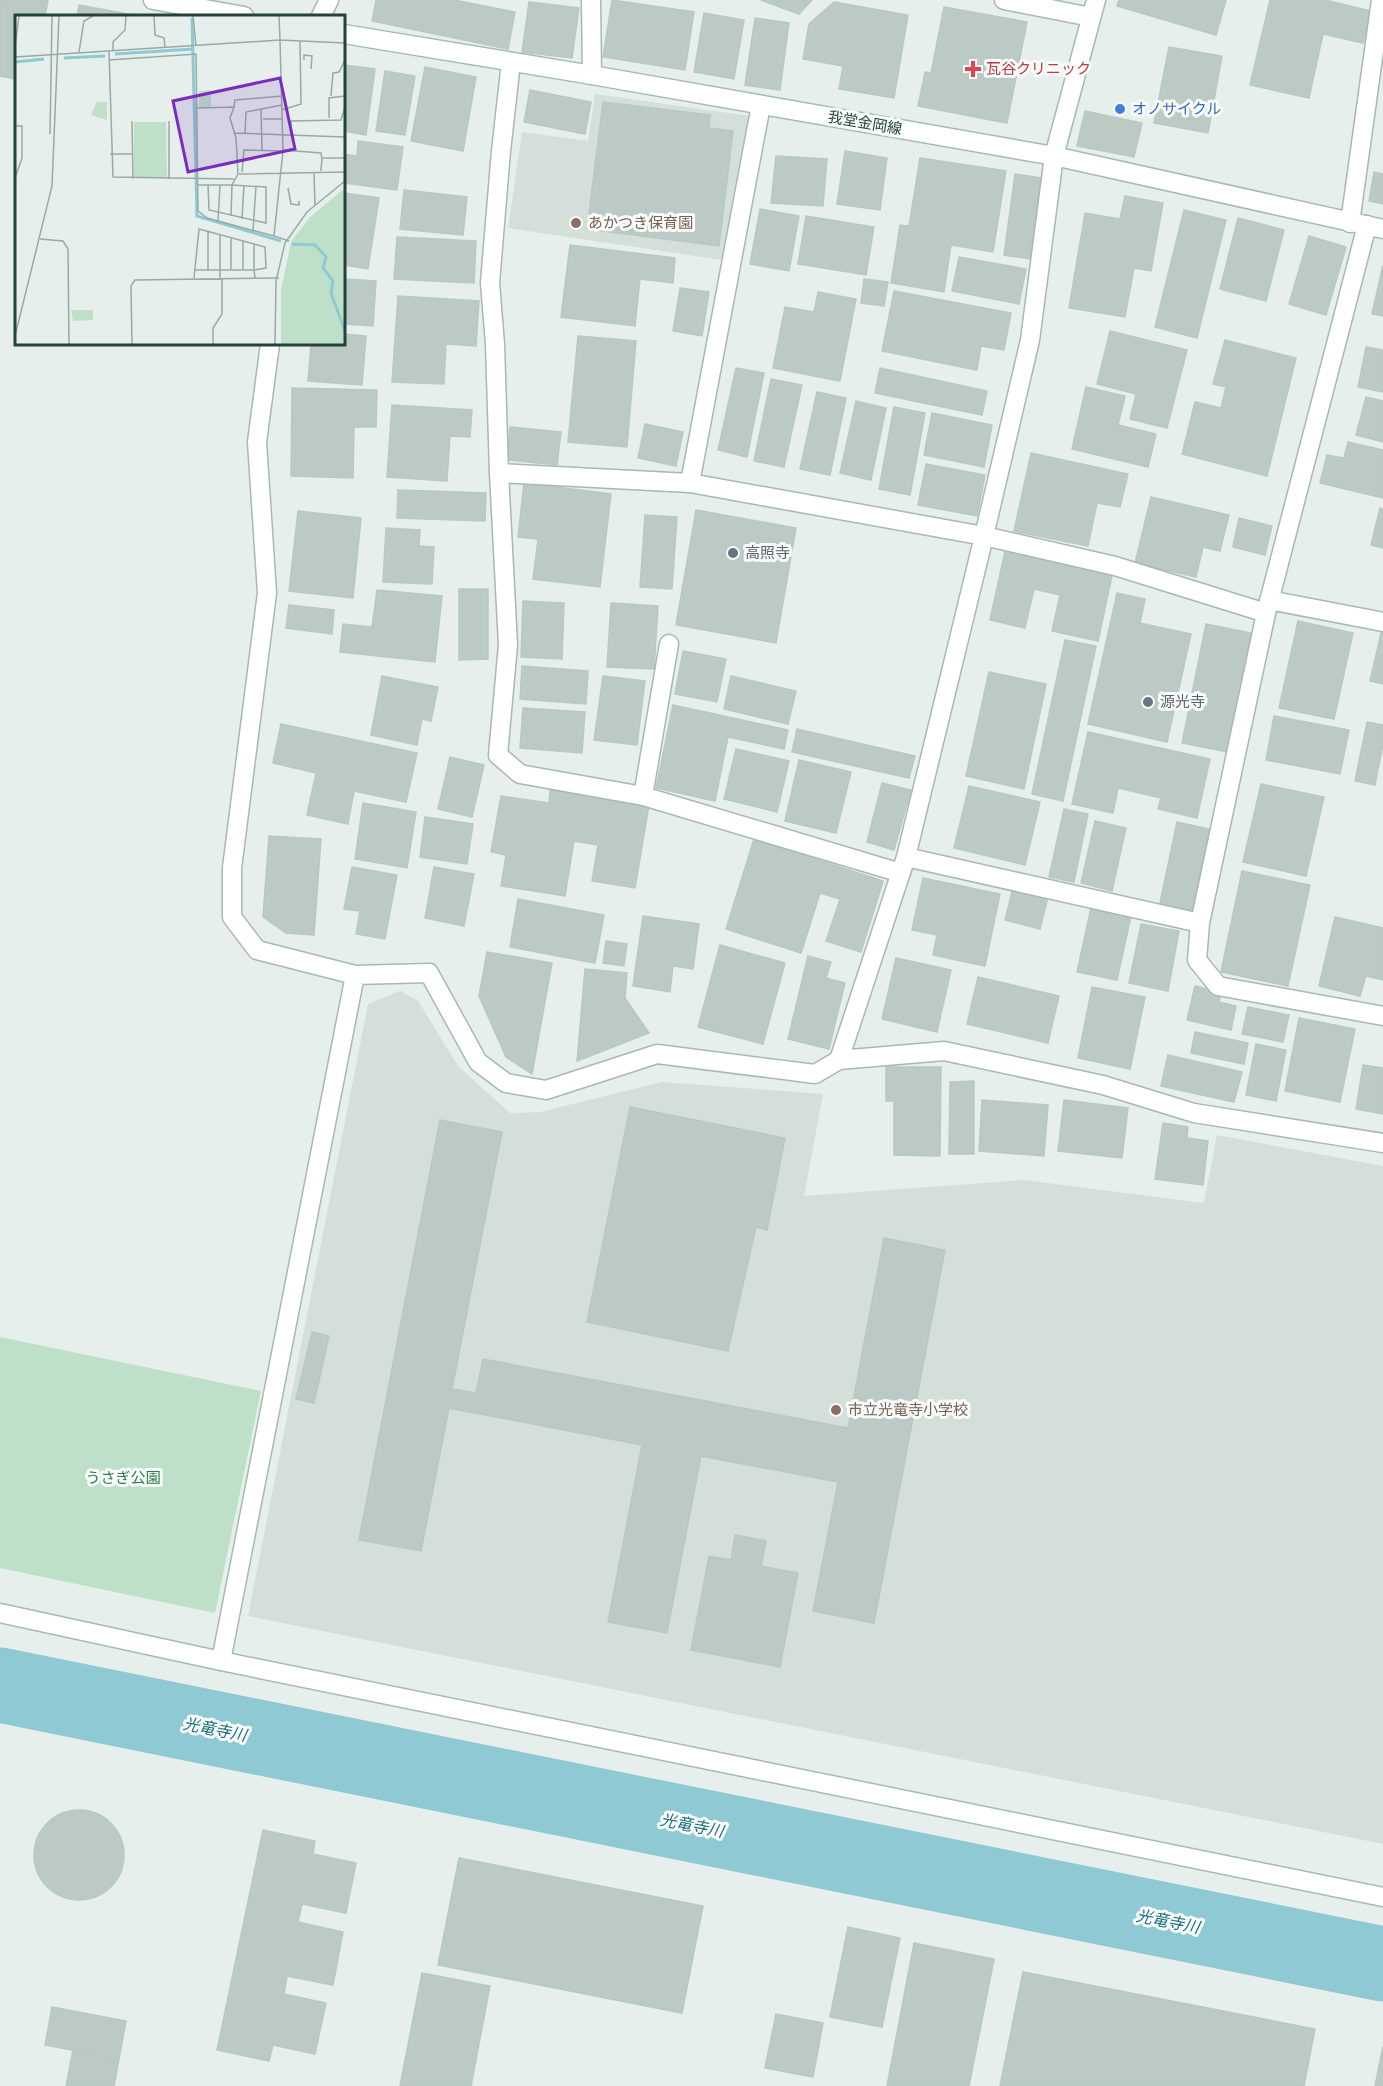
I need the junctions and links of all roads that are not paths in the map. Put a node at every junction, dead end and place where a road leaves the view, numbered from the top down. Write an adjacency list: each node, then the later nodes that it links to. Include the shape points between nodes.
1 (153, 0): 7 (street)
2 (329, 0): 8 (street)
3 (591, 0): 11 (street)
4 (1004, 0): 6 (street)
5 (1381, 0): 14 (street)
6 (1094, 9): 13 (street)
7 (238, 15)
8 (322, 15)
9 (345, 34): 10 (street, 我堂金岡線)
10 (511, 62): 11 (street, 我堂金岡線); 16 (street, via 490,283)
11 (592, 75): 12 (street, 我堂金岡線)
12 (761, 105): 13 (street, 我堂金岡線); 17 (street)
13 (1054, 156): 14 (street, 我堂金岡線); 18 (street, via 1030,340)
14 (1367, 225): 19 (street)
15 (270, 345): 25 (street, via 257,442 267,593 232,868 232,917 257,950)
16 (499, 473): 17 (street); 22 (street, via 508,645 498,755 520,774)
17 (690, 483): 18 (street)
18 (984, 536): 19 (street); 23 (street)
19 (1267, 607): 20 (street); 24 (street)
20 (1383, 622)
21 (669, 644): 22 (street)
22 (643, 796): 23 (street)
23 (903, 865): 24 (street); 27 (street)
24 (1200, 923): 26 (street, via 1197,960 1218,986)
25 (355, 975): 27 (street, via 429,972 478,1062 506,1083 546,1090 657,1054 815,1074); 30 (street)
26 (1383, 1016)
27 (839, 1060): 28 (street, via 944,1051 1103,1085 1194,1113)
28 (1383, 1143)
29 (0, 1613): 30 (street)
30 (221, 1661): 31 (street)
31 (1383, 1897)

